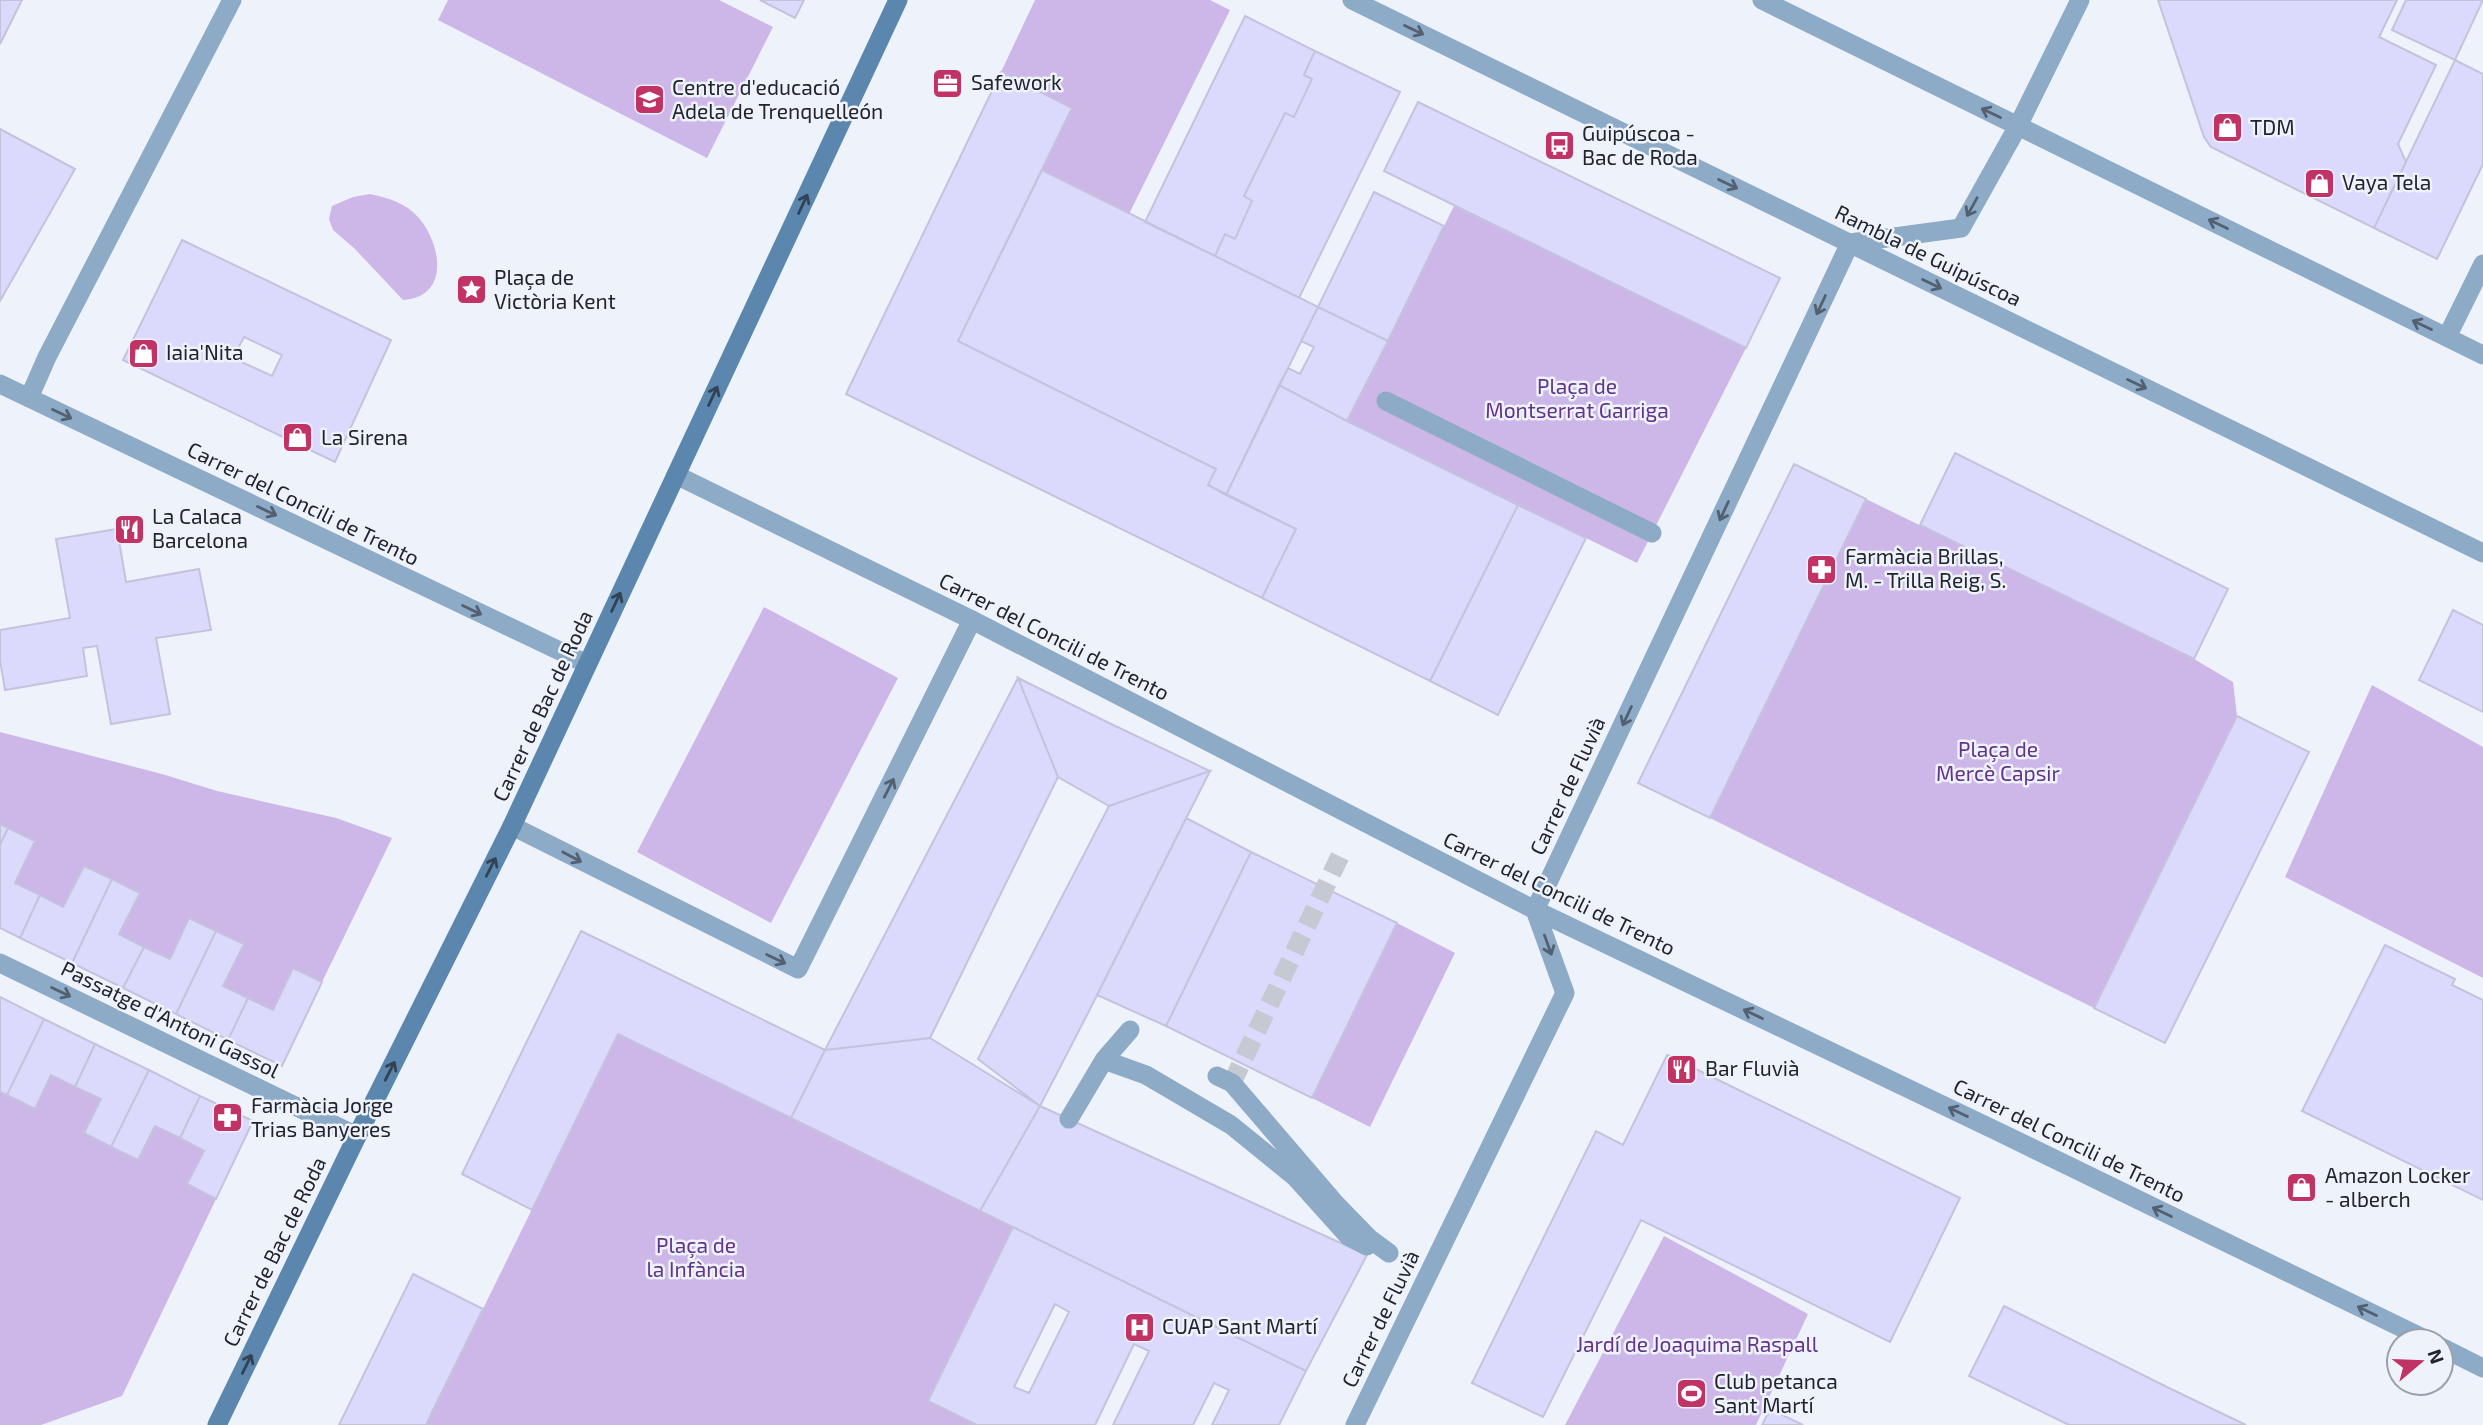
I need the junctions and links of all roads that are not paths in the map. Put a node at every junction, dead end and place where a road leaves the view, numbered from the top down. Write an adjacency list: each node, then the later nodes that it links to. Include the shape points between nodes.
1 (232, 0): 12 (street)
2 (898, 0): 14 (main road, Carrer de Bac de Roda, one-way to 2)
3 (1352, 0): 7 (street, Rambla de Guipúscoa, one-way to 7)
4 (1762, 0): 6 (street, one-way to 4)
5 (2080, 0): 6 (street)
6 (2018, 126): 7 (street, one-way to 7, via 1961,228); 9 (street, one-way to 6)
7 (1850, 243): 16 (street, Rambla de Guipúscoa, one-way to 16); 20 (street, Carrer de Fluvià, one-way to 20)
8 (2483, 264): 9 (street)
9 (2446, 337): 10 (street)
10 (2483, 355)
11 (0, 384): 12 (street, Carrer del Concili de Trento)
12 (29, 398): 18 (street, Carrer del Concili de Trento, one-way to 18)
13 (1386, 401): 15 (street)
14 (676, 475): 17 (street, Carrer del Concili de Trento); 18 (main road, Carrer de Bac de Roda, one-way to 14)
15 (1652, 533)
16 (2483, 553)
17 (972, 620): 19 (street, one-way to 17, via 798,970); 20 (street, Carrer del Concili de Trento)
18 (587, 664): 19 (main road, Carrer de Bac de Roda)
19 (512, 826): 26 (main road, Carrer de Bac de Roda, one-way to 19)
20 (1535, 910): 29 (street, Carrer del Concili de Trento, one-way to 20); 33 (street, Carrer de Fluvià, one-way to 33, via 1565,993)
21 (0, 962): 26 (street, Passatge d'Antoni Gassol, one-way to 26)
22 (1130, 1030): 23 (street)
23 (1104, 1060): 25 (street); 27 (street, via 1146,1075 1231,1125 1295,1177 1348,1236)
24 (1217, 1076): 28 (street, via 1232,1083 1334,1202)
25 (1069, 1119)
26 (357, 1136): 32 (main road, Carrer de Bac de Roda, one-way to 26)
27 (1367, 1246)
28 (1389, 1252)
29 (2399, 1327)
30 (2455, 1354): 31 (street)
31 (2483, 1368)
32 (217, 1425)
33 (1355, 1425)

